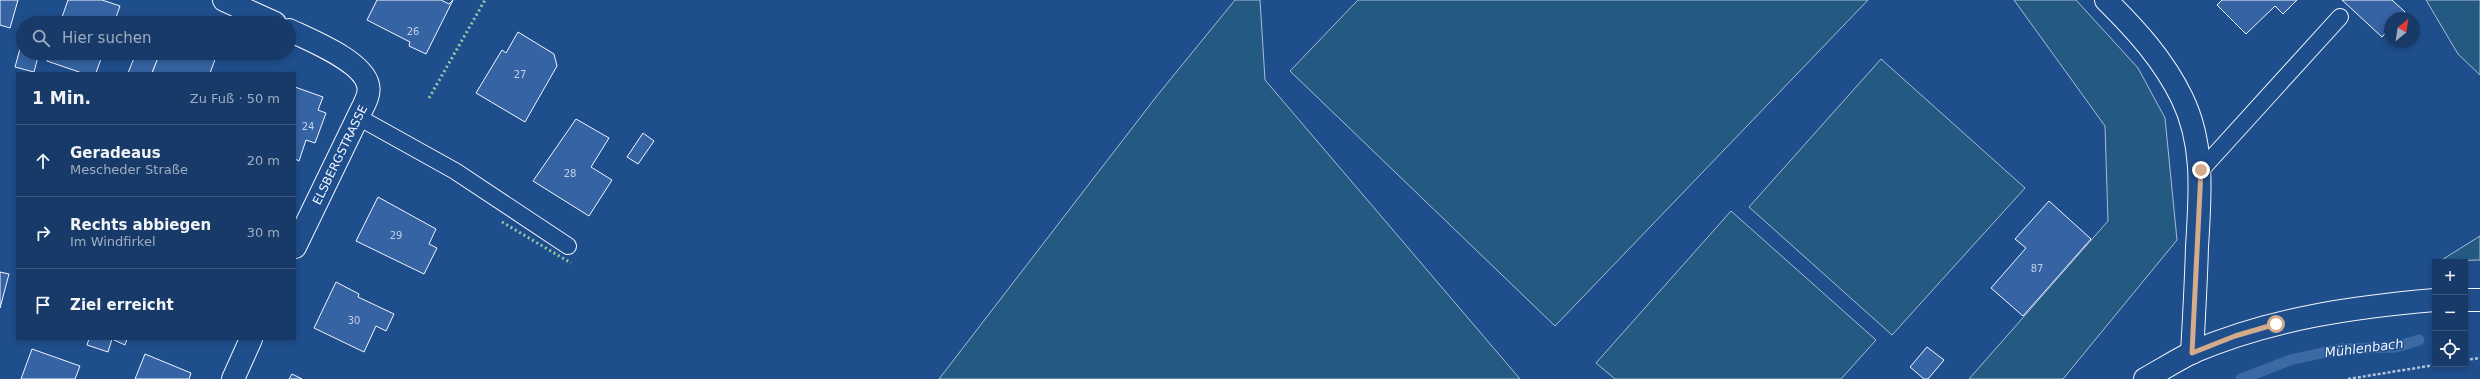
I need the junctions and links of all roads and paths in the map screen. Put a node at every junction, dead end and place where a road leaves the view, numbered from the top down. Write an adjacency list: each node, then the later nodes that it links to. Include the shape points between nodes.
1 (224, 0): 3 (street)
2 (2106, 0): 7 (street, via 2139,33 2172,79 2193,129)
3 (259, 16)
4 (2340, 17): 7 (lane)
5 (296, 34): 6 (street, ELSBERGSTRASSE, via 333,52 364,75 369,86 368,95)
6 (358, 117): 8 (street, ELSBERGSTRASSE); 9 (lane, via 455,171)
7 (2201, 170): 14 (street)
8 (296, 245)
9 (568, 246)
10 (2432, 300): 14 (street, via 2365,306 2314,315 2235,336)
11 (2468, 300): 12 (street)
12 (2480, 300)
13 (251, 340): 18 (street)
14 (2192, 353): 19 (street)
15 (2480, 358): 16 (path)
16 (2468, 360)
17 (2432, 365): 20 (path)
18 (233, 379)
19 (2145, 379)
20 (2348, 379)

